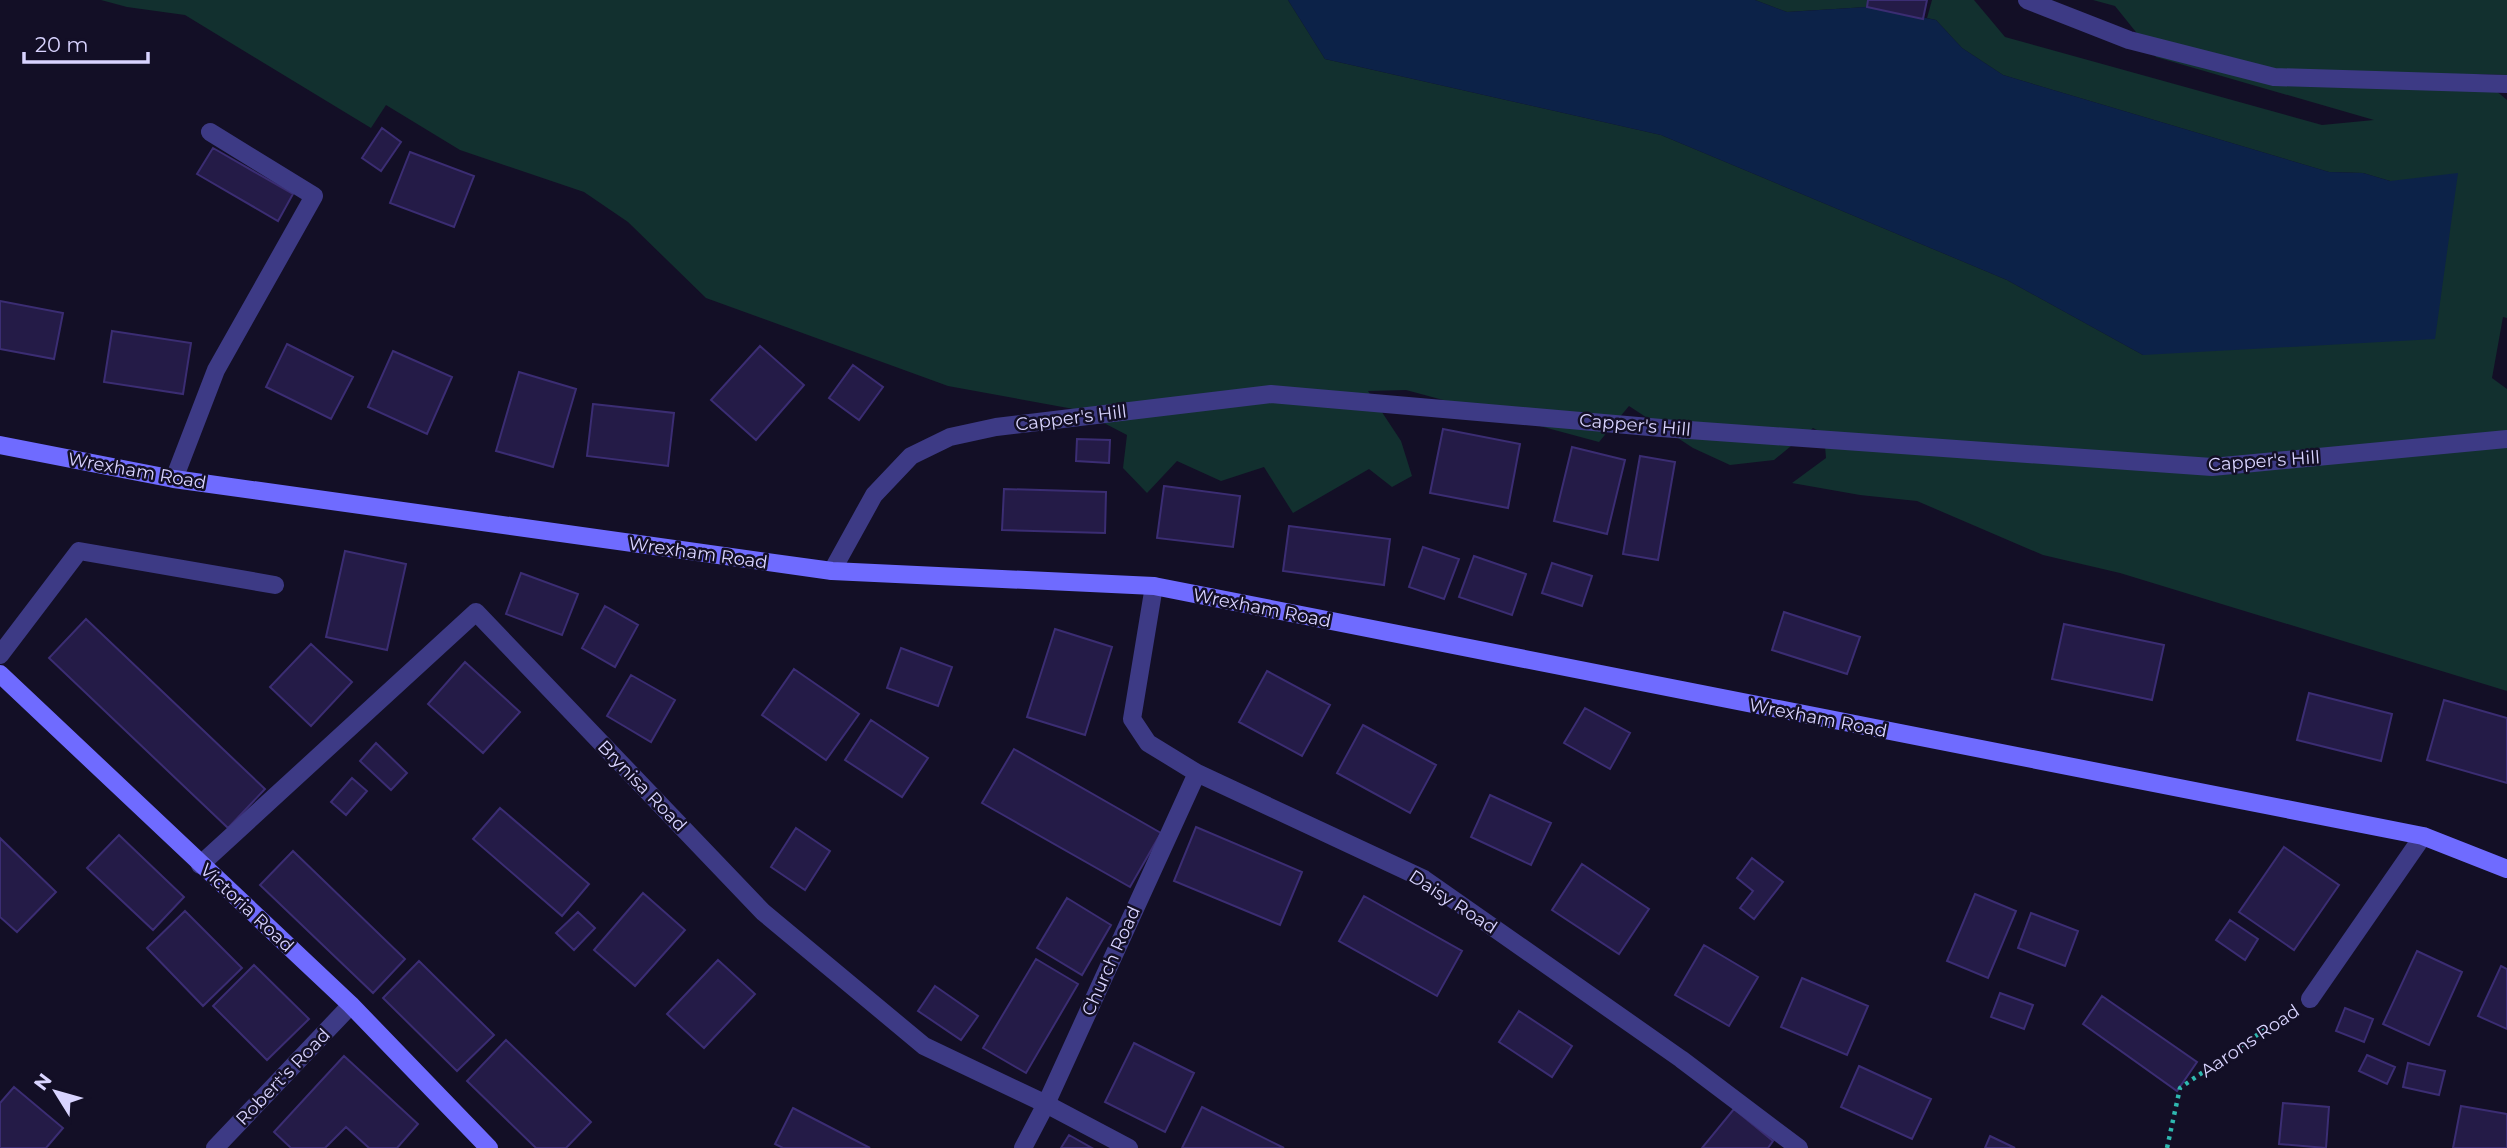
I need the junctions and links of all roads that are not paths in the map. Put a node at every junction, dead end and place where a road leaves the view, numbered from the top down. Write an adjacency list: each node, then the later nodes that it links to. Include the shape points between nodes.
1 (2027, 0): 2 (street, via 2129,40 2274,77)
2 (2507, 84)
3 (210, 132): 6 (street, via 314,196 215,370)
4 (2507, 439): 7 (street, Capper's Hill, via 2212,467 1661,428 1270,394 996,427 950,437 911,456 874,495)
5 (0, 445): 6 (main road, Wrexham Road)
6 (174, 479): 7 (main road, Wrexham Road)
7 (832, 571): 9 (main road, Wrexham Road)
8 (275, 585): 10 (street, via 79,551)
9 (1154, 586): 12 (street, Daisy Road, via 1132,719 1148,743); 13 (main road, Wrexham Road)
10 (0, 655)
11 (0, 674): 14 (main road, Victoria Road)
12 (1197, 773): 18 (street, Church Road); 23 (street, Daisy Road, via 1424,879 1681,1059)
13 (2423, 836): 15 (main road, Wrexham Road); 16 (street, Aarons Road)
14 (200, 865): 17 (main road, Victoria Road); 18 (street, Brynisa Road, via 476,612 763,912 924,1045)
15 (2507, 869)
16 (2310, 999)
17 (351, 1005): 19 (street, Robert's Road); 20 (main road, Victoria Road)
18 (1046, 1104): 21 (street, Church Road); 22 (street, Brynisa Road)
19 (215, 1148)
20 (489, 1148)
21 (1023, 1148)
22 (1129, 1148)
23 (1799, 1148)

